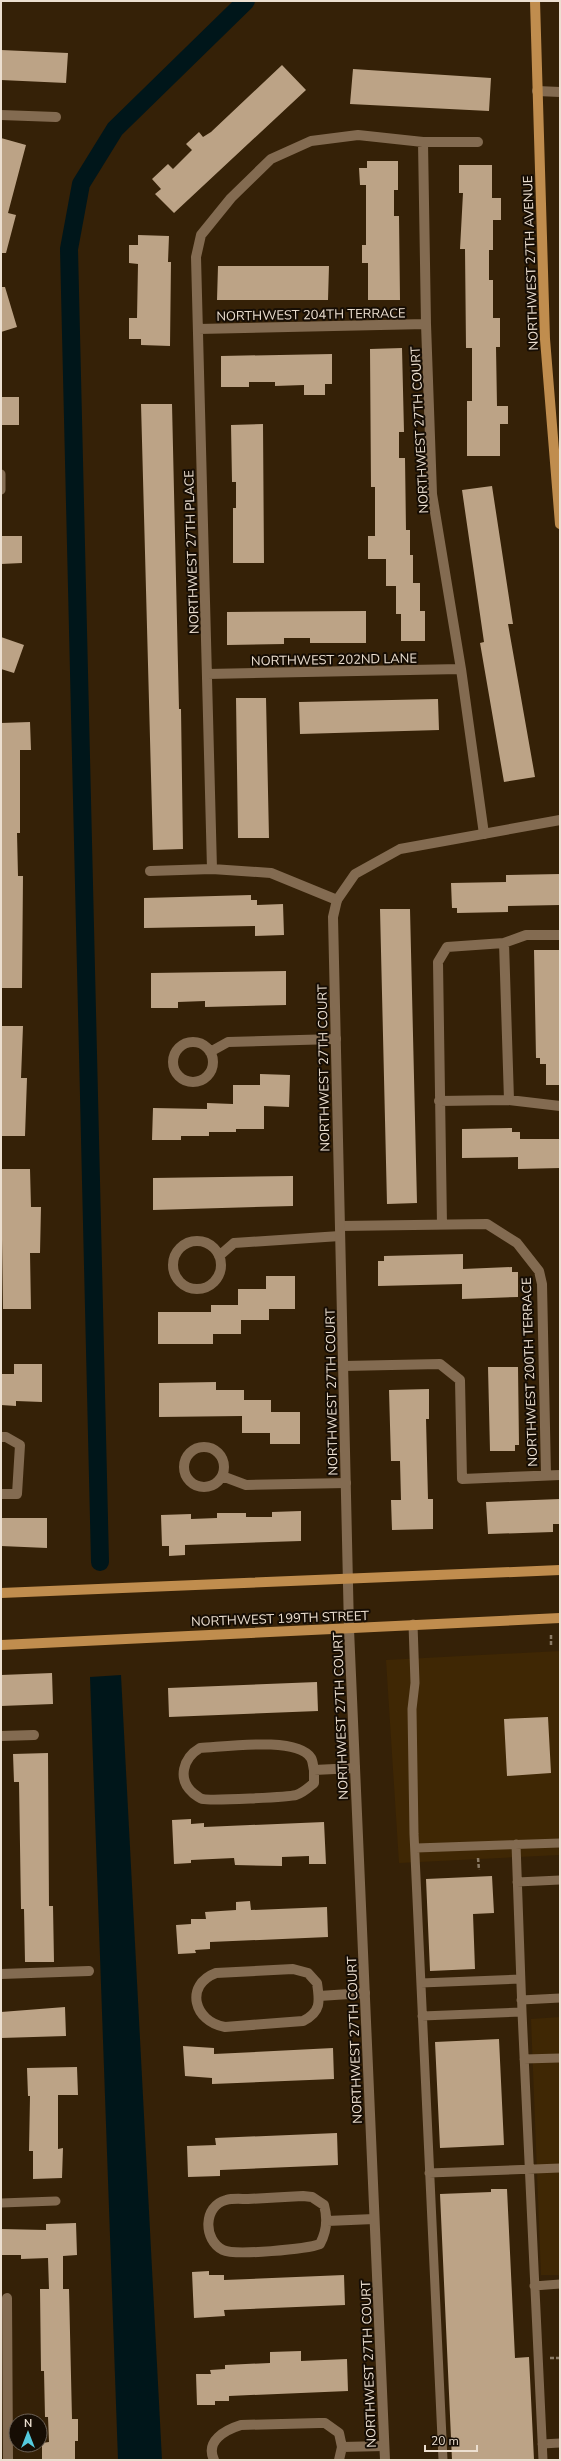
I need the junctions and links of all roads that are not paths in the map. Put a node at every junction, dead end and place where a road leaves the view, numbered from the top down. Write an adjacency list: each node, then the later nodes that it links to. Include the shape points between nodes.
1 (535, 1): 2 (main road, NORTHWEST 27TH AVENUE)
2 (537, 91): 3 (street); 12 (main road, NORTHWEST 27TH AVENUE, via 545,339)
3 (560, 92)
4 (1, 115): 5 (street)
5 (56, 117)
6 (423, 142): 7 (street); 8 (street, NORTHWEST 27TH COURT); 9 (street, NORTHWEST 27TH PLACE, via 358,135 311,141 271,159 231,198 201,235 196,257)
7 (478, 142)
8 (426, 324): 9 (street, NORTHWEST 204TH TERRACE); 13 (street, NORTHWEST 27TH COURT, via 432,494)
9 (198, 330): 14 (street, NORTHWEST 27TH PLACE)
10 (1, 474): 11 (lane)
11 (1, 490)
12 (560, 524)
13 (461, 669): 14 (street, NORTHWEST 202ND LANE); 16 (street, NORTHWEST 27TH COURT)
14 (207, 674): 17 (street, NORTHWEST 27TH PLACE)
15 (560, 820): 16 (street)
16 (484, 834): 19 (street, via 400,849 355,874)
17 (212, 868): 18 (street); 19 (street, via 271,873)
18 (150, 871)
19 (337, 900): 22 (street, NORTHWEST 27TH COURT, via 333,917)
20 (560, 935): 21 (street, via 526,935)
21 (504, 943): 24 (street); 25 (street, via 447,947 438,962)
22 (336, 1039): 23 (street, via 228,1042); 28 (street, NORTHWEST 27TH COURT)
23 (210, 1052)
24 (509, 1100): 25 (street); 26 (street)
25 (439, 1101): 27 (street)
26 (560, 1106)
27 (442, 1225): 28 (street, NORTHWEST 200TH TERRACE); 34 (street, NORTHWEST 200TH TERRACE, via 487,1224 517,1243 539,1271 542,1284)
28 (340, 1226): 29 (street, NORTHWEST 27TH COURT)
29 (340, 1236): 30 (street, via 234,1244); 31 (street, NORTHWEST 27TH COURT)
30 (220, 1256): 30 (street, via 210,1245 203,1242 188,1243 181,1247 173,1260 175,1275 186,1286 202,1288 216,1279 220,1272)
31 (343, 1366): 34 (street, via 440,1364 460,1380 462,1479); 36 (street, NORTHWEST 27TH COURT)
32 (1, 1437): 37 (street, via 6,1437 20,1446 17,1494)
33 (560, 1474): 34 (street)
34 (546, 1475)
35 (222, 1476): 35 (street, via 217,1483 208,1487 195,1486 185,1477 185,1459 199,1448 212,1449 222,1458); 36 (street, via 246,1485)
36 (346, 1483): 39 (street, NORTHWEST 27TH COURT)
37 (1, 1494)
38 (560, 1570): 39 (main road)
39 (348, 1578): 40 (main road); 43 (street, NORTHWEST 27TH COURT)
40 (1, 1593)
41 (560, 1618): 42 (main road, NORTHWEST 199TH STREET)
42 (413, 1624): 43 (main road, NORTHWEST 199TH STREET); 51 (lane, via 415,1683 412,1709)
43 (349, 1629): 44 (main road, NORTHWEST 199TH STREET); 47 (street, NORTHWEST 27TH COURT)
44 (1, 1645)
45 (34, 1735): 46 (street)
46 (1, 1736)
47 (355, 1768): 48 (street); 58 (street, NORTHWEST 27TH COURT)
48 (314, 1770): 48 (street, via 311,1758 302,1750 282,1744 200,1748 192,1752 183,1768 186,1787 203,1799 296,1795 314,1783)
49 (560, 1843): 50 (lane)
50 (516, 1844): 51 (lane); 53 (lane)
51 (416, 1848): 57 (lane)
52 (560, 1880): 53 (lane)
53 (517, 1882): 56 (lane)
54 (89, 1970): 55 (street)
55 (1, 1974)
56 (520, 1979): 57 (lane); 61 (lane)
57 (421, 1983): 63 (lane)
58 (365, 1993): 59 (street); 71 (street, NORTHWEST 27TH COURT)
59 (319, 1996): 59 (street, via 317,2010 313,2016 303,2021 225,2027 213,2025 204,2018 197,2001 200,1984 208,1976 216,1973 293,1969 315,1978)
60 (560, 1998): 61 (lane)
61 (521, 2000): 62 (lane)
62 (522, 2012): 63 (lane); 65 (lane)
63 (422, 2016): 68 (lane)
64 (560, 2058): 65 (lane)
65 (524, 2059): 67 (lane)
66 (560, 2168): 67 (lane)
67 (530, 2169): 68 (lane); 74 (lane)
68 (429, 2173): 85 (lane)
69 (56, 2201): 70 (lane)
70 (1, 2203)
71 (374, 2219): 72 (street); 79 (street, NORTHWEST 27TH COURT)
72 (327, 2221): 72 (street, via 325,2235 320,2244 238,2252 225,2251 216,2245 210,2237 208,2228 212,2211 226,2200 312,2197 324,2205)
73 (560, 2284): 74 (lane)
74 (534, 2286): 78 (lane)
75 (7, 2298): 76 (street)
76 (4, 2384): 81 (street)
77 (560, 2443): 78 (lane)
78 (542, 2444): 86 (lane)
79 (384, 2446): 80 (street); 84 (street, NORTHWEST 27TH COURT)
80 (342, 2447): 82 (street, via 339,2433 325,2423 241,2425 230,2428 219,2436 211,2452); 83 (street)
81 (8, 2460)
82 (214, 2460)
83 (339, 2460)
84 (385, 2460)
85 (443, 2460)
86 (542, 2460)

